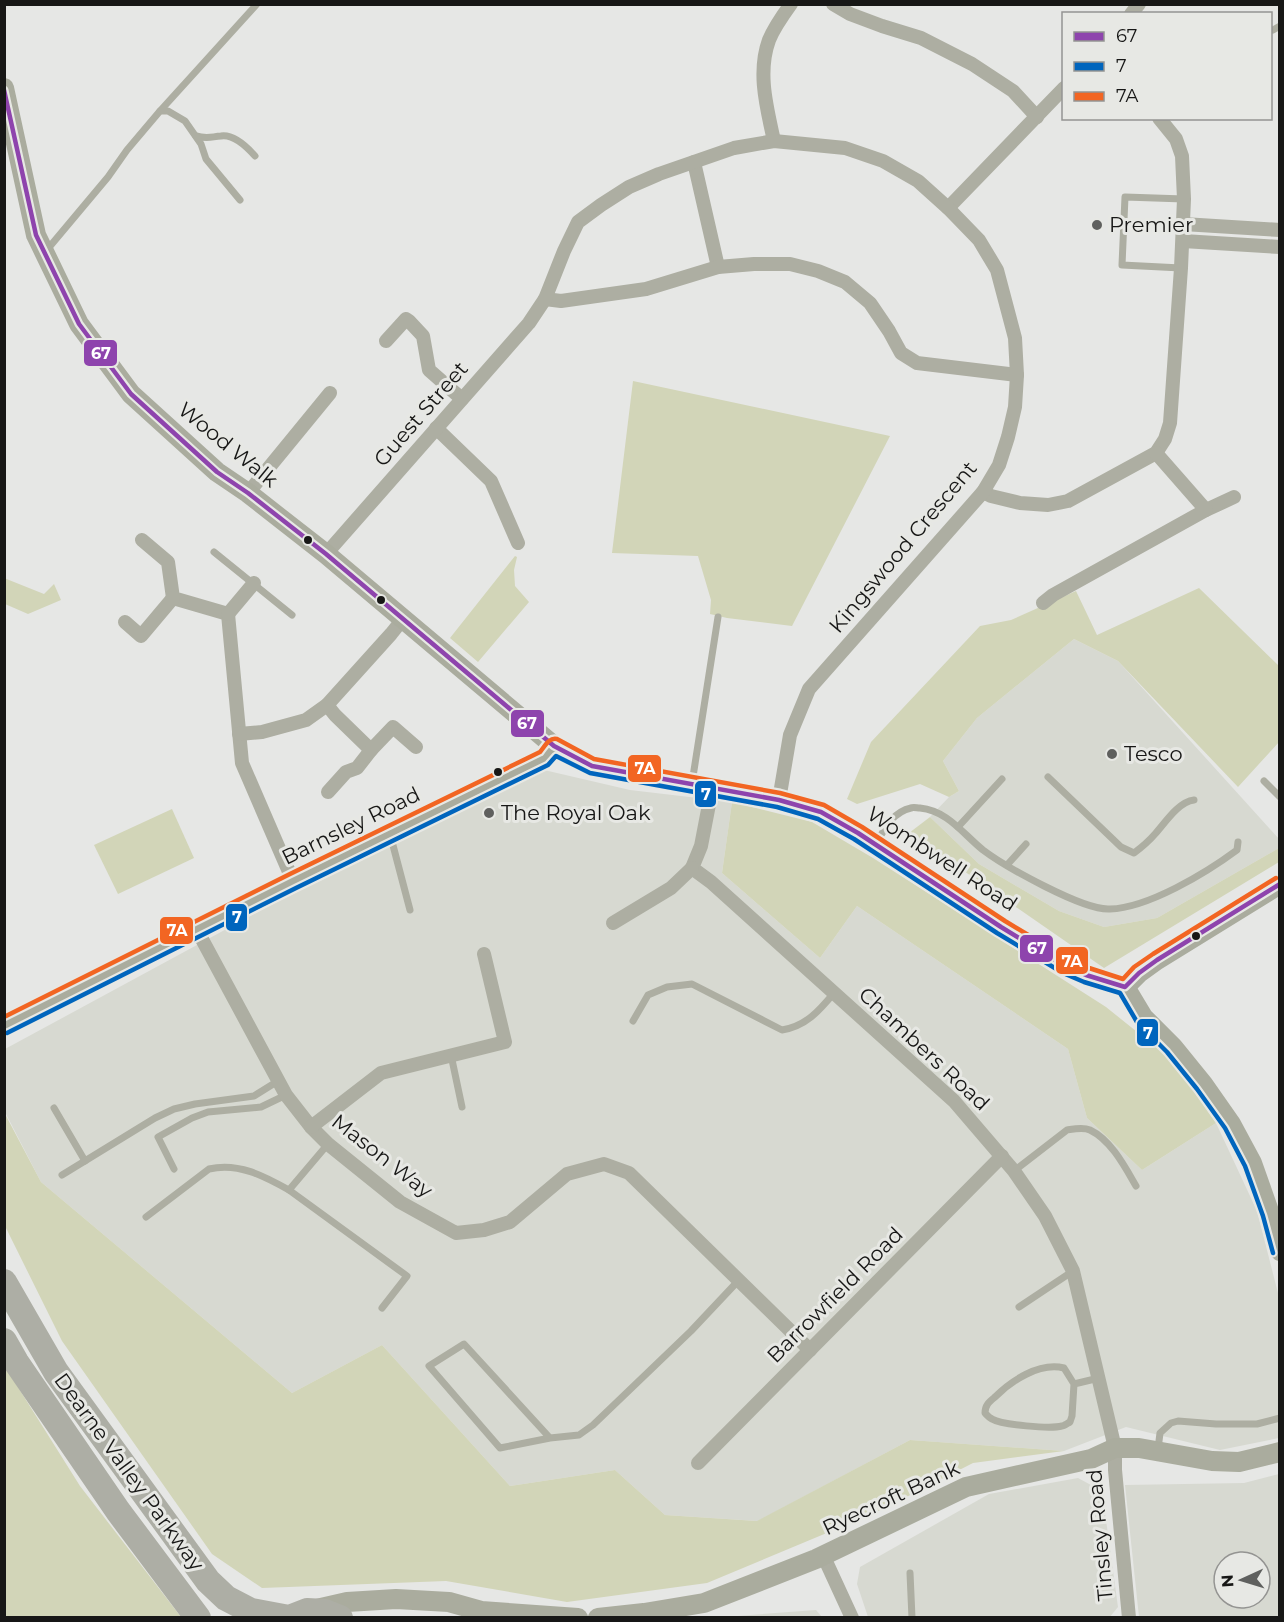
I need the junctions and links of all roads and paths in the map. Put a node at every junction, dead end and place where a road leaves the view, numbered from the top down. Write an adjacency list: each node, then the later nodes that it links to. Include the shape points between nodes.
1 (257, 4): 6 (lane)
2 (791, 4): 10 (street, via 769,40 763,67)
3 (833, 4): 7 (street, via 850,14 921,38 972,64 1012,91)
4 (4, 88): 20 (main road, Wood Walk, via 36,235)
5 (1062, 90): 7 (street)
6 (160, 111): 9 (lane, via 168,111 185,122); 20 (lane)
7 (1037, 117): 15 (street)
8 (1161, 120): 13 (street, via 1176,139 1182,156)
9 (196, 136): 11 (lane, via 228,136); 14 (lane, via 206,159)
10 (774, 141): 12 (street, Kingswood Crescent, via 734,148); 15 (street, Kingswood Crescent, via 845,148 883,161 918,181)
11 (255, 156)
12 (694, 162): 21 (street); 23 (street, Guest Street, via 629,187 578,222)
13 (1184, 199): 16 (street); 22 (lane, via 1125,197 1122,265)
14 (240, 200)
15 (948, 208): 25 (street, Kingswood Crescent, via 979,240 997,270 1016,338)
16 (1184, 224): 17 (street); 18 (street)
17 (1280, 230)
18 (1183, 241): 19 (street); 22 (street)
19 (1280, 248)
20 (45, 253): 31 (main road, Wood Walk, via 79,324 131,394 217,472)
21 (718, 267): 23 (street, via 646,289 561,301); 25 (street, via 790,264 818,271 845,282 870,303 901,353 917,363)
22 (1181, 268): 29 (street, via 1170,423)
23 (546, 299): 27 (street, Guest Street, via 530,323)
24 (386, 341): 27 (street, via 406,319 410,321 423,336 429,370)
25 (1017, 375): 30 (street, Kingswood Crescent, via 1008,437 999,465)
26 (330, 393): 31 (street)
27 (462, 399): 28 (street, Guest Street)
28 (436, 428): 35 (street, via 491,481); 37 (street, Guest Street)
29 (1156, 453): 30 (street, via 1068,501 1020,503); 33 (street)
30 (983, 492): 58 (street, Kingswood Crescent, via 809,688 790,735)
31 (248, 493): 37 (main road, Wood Walk)
32 (1234, 497): 33 (street)
33 (1206, 510): 40 (street)
34 (142, 540): 39 (street, via 168,562)
35 (518, 543)
36 (214, 552): 38 (lane)
37 (326, 554): 44 (main road, Wood Walk)
38 (254, 583): 41 (street); 42 (lane)
39 (173, 598): 41 (street); 45 (street, via 141,636)
40 (1043, 603)
41 (228, 614): 47 (street)
42 (292, 615)
43 (717, 617): 54 (lane)
44 (403, 619): 46 (street); 48 (main road, Wood Walk)
45 (125, 622)
46 (327, 705): 47 (street, via 306,720); 50 (street)
47 (239, 734): 67 (street, via 242,763)
48 (554, 746): 54 (main road, Wombwell Road, via 592,766); 61 (main road, Barnsley Road, via 545,758)
49 (416, 747): 50 (street, via 393,727)
50 (371, 750): 56 (street, via 357,768 346,772)
51 (1048, 777): 59 (lane, via 1120,848 1134,853 1188,800)
52 (1002, 779): 60 (lane)
53 (1264, 781): 57 (lane)
54 (691, 785): 55 (main road, Wombwell Road)
55 (712, 789): 58 (main road, Wombwell Road); 66 (street)
56 (328, 792)
57 (1280, 797)
58 (778, 800): 63 (main road, Wombwell Road, via 821,812)
59 (1194, 800)
60 (958, 827): 63 (lane, via 929,809 912,807 890,820); 65 (lane)
61 (390, 834): 67 (main road, Barnsley Road); 69 (lane)
62 (1238, 842): 65 (lane, via 1237,850 1180,885 1152,898 1109,909 1075,901)
63 (875, 844): 73 (main road, Wombwell Road, via 1067,967)
64 (1026, 844): 65 (lane)
65 (1007, 865)
66 (692, 868): 70 (street, via 672,888); 74 (street, Chambers Road)
67 (293, 881): 71 (main road, Barnsley Road)
68 (1280, 884): 73 (main road, via 1157,960)
69 (411, 910)
70 (613, 923)
71 (197, 930): 76 (main road, Barnsley Road); 78 (street, Mason Way)
72 (484, 954): 77 (street, via 505,1042)
73 (1125, 987): 92 (main road, via 1143,1017 1173,1047 1231,1124 1252,1163)
74 (834, 993): 75 (lane, via 814,1016 793,1029 782,1030 692,984 667,987 648,995); 84 (street, Chambers Road, via 954,1101)
75 (633, 1021)
76 (4, 1026)
77 (451, 1056): 80 (lane); 82 (street, via 381,1073)
78 (278, 1081): 79 (street, Mason Way); 85 (lane, via 254,1096 174,1109)
79 (286, 1095): 82 (street, Mason Way); 86 (lane, via 261,1107 208,1112 158,1137)
80 (462, 1107)
81 (54, 1108): 85 (lane)
82 (310, 1127): 83 (street, Mason Way)
83 (328, 1144): 90 (lane); 94 (street, Mason Way, via 400,1202 456,1233 510,1222 567,1174 604,1164 629,1173)
84 (1002, 1156): 87 (street, Chambers Road); 99 (street, Barrowfield Road)
85 (85, 1161): 88 (lane)
86 (174, 1169)
87 (1014, 1171): 89 (lane, via 1066,1130 1089,1129 1121,1160); 93 (street, Chambers Road, via 1045,1216)
88 (62, 1175)
89 (1136, 1186)
90 (289, 1190): 91 (lane, via 254,1173 217,1167); 97 (lane, via 407,1276)
91 (146, 1217)
92 (1280, 1251)
93 (1073, 1271): 96 (lane); 100 (street, Chambers Road)
94 (739, 1280): 99 (street, Mason Way); 103 (lane, via 593,1425 579,1436)
95 (4, 1282): 110 (highway, Dearne Valley Parkway, via 56,1372 208,1581 226,1598 251,1611)
96 (1019, 1307)
97 (382, 1308)
98 (4, 1341): 112 (highway, Dearne Valley Parkway, via 118,1511)
99 (810, 1350): 107 (street, Barrowfield Road)
100 (1099, 1378): 101 (lane); 104 (street, Chambers Road)
101 (1074, 1384): 101 (lane, via 1064,1368 1030,1373 1007,1385 986,1405 985,1413 996,1421 1063,1426 1072,1416)
102 (1280, 1418): 105 (lane, via 1257,1424 1178,1420 1160,1433)
103 (550, 1438): 103 (lane, via 500,1448 429,1366 464,1344)
104 (1115, 1448): 105 (main road, Ryecroft Bank); 108 (main road, Ryecroft Bank, via 1091,1459 966,1487); 118 (street, Tinsley Road)
105 (1158, 1451): 106 (main road, Ryecroft Bank, via 1239,1462)
106 (1280, 1452)
107 (698, 1463)
108 (823, 1555): 115 (main road, Ryecroft Bank, via 704,1603); 116 (street)
109 (910, 1573): 117 (lane)
110 (298, 1614): 111 (main road, via 347,1602 396,1599 449,1602); 113 (highway, Dearne Valley Parkway, via 325,1612)
111 (471, 1614): 114 (main road)
112 (198, 1617)
113 (340, 1617)
114 (578, 1617)
115 (598, 1617)
116 (852, 1617)
117 (912, 1617)
118 (1129, 1617)

